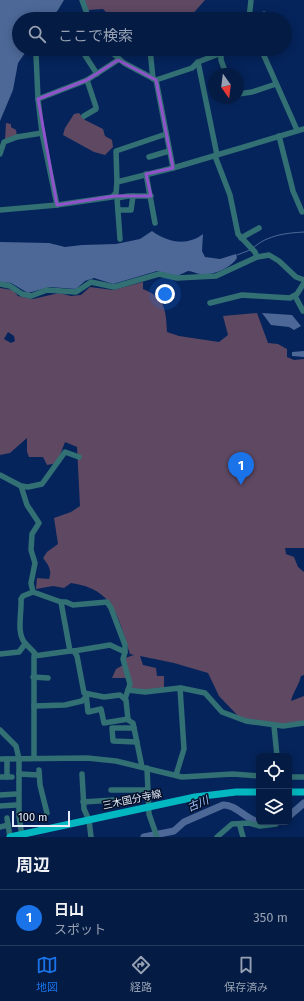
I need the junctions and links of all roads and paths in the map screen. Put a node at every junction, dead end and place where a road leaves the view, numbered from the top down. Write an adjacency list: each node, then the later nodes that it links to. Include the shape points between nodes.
1 (82, 0): 3 (street)
2 (251, 0): 4 (street)
3 (86, 12)
4 (250, 12)
5 (36, 56): 20 (street)
6 (86, 56): 15 (street)
7 (114, 56): 12 (street)
8 (151, 56): 16 (street)
9 (213, 56): 13 (street)
10 (221, 56): 14 (street)
11 (264, 56): 18 (street)
12 (118, 60): 15 (street); 16 (street)
13 (198, 62): 16 (street, via 192,68); 29 (street)
14 (224, 68)
15 (97, 74): 17 (street)
16 (154, 79): 25 (street)
17 (87, 80): 20 (street); 21 (street, via 96,109)
18 (276, 84): 19 (street); 23 (street)
19 (244, 93)
20 (38, 99): 24 (street)
21 (84, 116)
22 (304, 129): 23 (street)
23 (297, 130): 26 (street)
24 (42, 133): 28 (street, via 4,142); 37 (street)
25 (166, 134): 27 (street); 33 (street, via 116,151)
26 (279, 136): 29 (street); 40 (street, via 293,191)
27 (169, 151): 30 (street); 31 (street)
28 (0, 154)
29 (216, 155): 31 (street); 43 (street)
30 (149, 157)
31 (173, 168): 32 (street)
32 (146, 174): 33 (street); 35 (street)
33 (117, 182): 36 (street)
34 (133, 196): 35 (street); 36 (street); 39 (street, via 131,210)
35 (151, 196): 41 (street)
36 (116, 197): 37 (street); 39 (street)
37 (57, 205): 38 (street)
38 (0, 210)
39 (118, 210): 44 (street)
40 (302, 212)
41 (155, 224)
42 (259, 228): 43 (street)
43 (241, 238): 45 (street)
44 (120, 239)
45 (256, 255): 46 (street, via 273,257 296,277); 48 (street, via 216,276 174,278 159,274 114,286 91,282 76,292 47,290 31,296)
46 (304, 280)
47 (304, 283): 49 (street)
48 (0, 284)
49 (295, 296): 50 (street); 53 (street)
50 (254, 297): 51 (street); 52 (street, via 242,296)
51 (235, 300)
52 (210, 302)
53 (303, 311)
54 (79, 457): 56 (street, via 65,452 42,484 28,488)
55 (0, 475): 56 (street)
56 (21, 486): 57 (street, via 27,505 39,523 32,534)
57 (33, 592): 58 (street); 59 (street, via 21,599 21,635)
58 (61, 602): 60 (street); 61 (street, via 73,605 107,602 125,645)
59 (26, 644): 62 (street, via 19,652); 63 (street)
60 (72, 651): 61 (street, via 110,645); 63 (street); 68 (street, via 77,656 84,693)
61 (125, 652): 67 (street, via 123,659 130,684)
62 (0, 654)
63 (36, 655): 64 (street)
64 (33, 677): 65 (street); 70 (street)
65 (48, 678)
66 (181, 688): 73 (street, via 205,693 228,715)
67 (128, 690): 69 (street); 85 (street, via 145,692 180,688 184,749)
68 (87, 695): 69 (street, via 120,696); 70 (street, via 82,701); 71 (street, via 88,712 101,709 104,723)
69 (125, 699): 71 (street)
70 (34, 706): 78 (street)
71 (128, 719): 74 (street)
72 (304, 723): 73 (street, via 295,726)
73 (274, 726): 77 (street)
74 (134, 728): 76 (street); 76 (street, via 112,728 113,741)
75 (0, 730): 81 (street, via 16,746)
76 (136, 742): 82 (street)
77 (277, 753)
78 (34, 758): 81 (street); 82 (street, via 102,759)
79 (0, 759): 80 (street)
80 (7, 759): 81 (street); 87 (street, via 9,777)
81 (19, 759): 83 (street)
82 (144, 767): 85 (street); 91 (street)
83 (19, 774): 102 (street, via 39,772); 112 (street, via 19,816)
84 (82, 774): 98 (street)
85 (176, 775): 86 (street)
86 (256, 776)
87 (0, 777)
88 (292, 777): 89 (street)
89 (304, 777)
90 (111, 790): 91 (street)
91 (147, 790): 101 (street)
92 (256, 792): 101 (main road, 三木国分寺線, via 217,794)
93 (292, 792): 94 (main road)
94 (304, 792)
95 (16, 794): 96 (street)
96 (0, 795)
97 (114, 800): 98 (street)
98 (83, 802): 104 (street)
99 (16, 805): 100 (street)
100 (0, 806)
101 (148, 807): 104 (main road, 三木国分寺線); 111 (street)
102 (47, 813)
103 (7, 818): 105 (street)
104 (89, 820): 112 (main road, 三木国分寺線); 114 (street)
105 (8, 825): 109 (street); 113 (street)
106 (256, 825): 108 (street)
107 (256, 825): 115 (street, via 232,824)
108 (268, 825)
109 (0, 826)
110 (240, 826): 116 (street)
111 (156, 834)
112 (22, 836): 113 (main road, 三木国分寺線)
113 (10, 837)
114 (91, 837)
115 (217, 837)
116 (243, 837)

